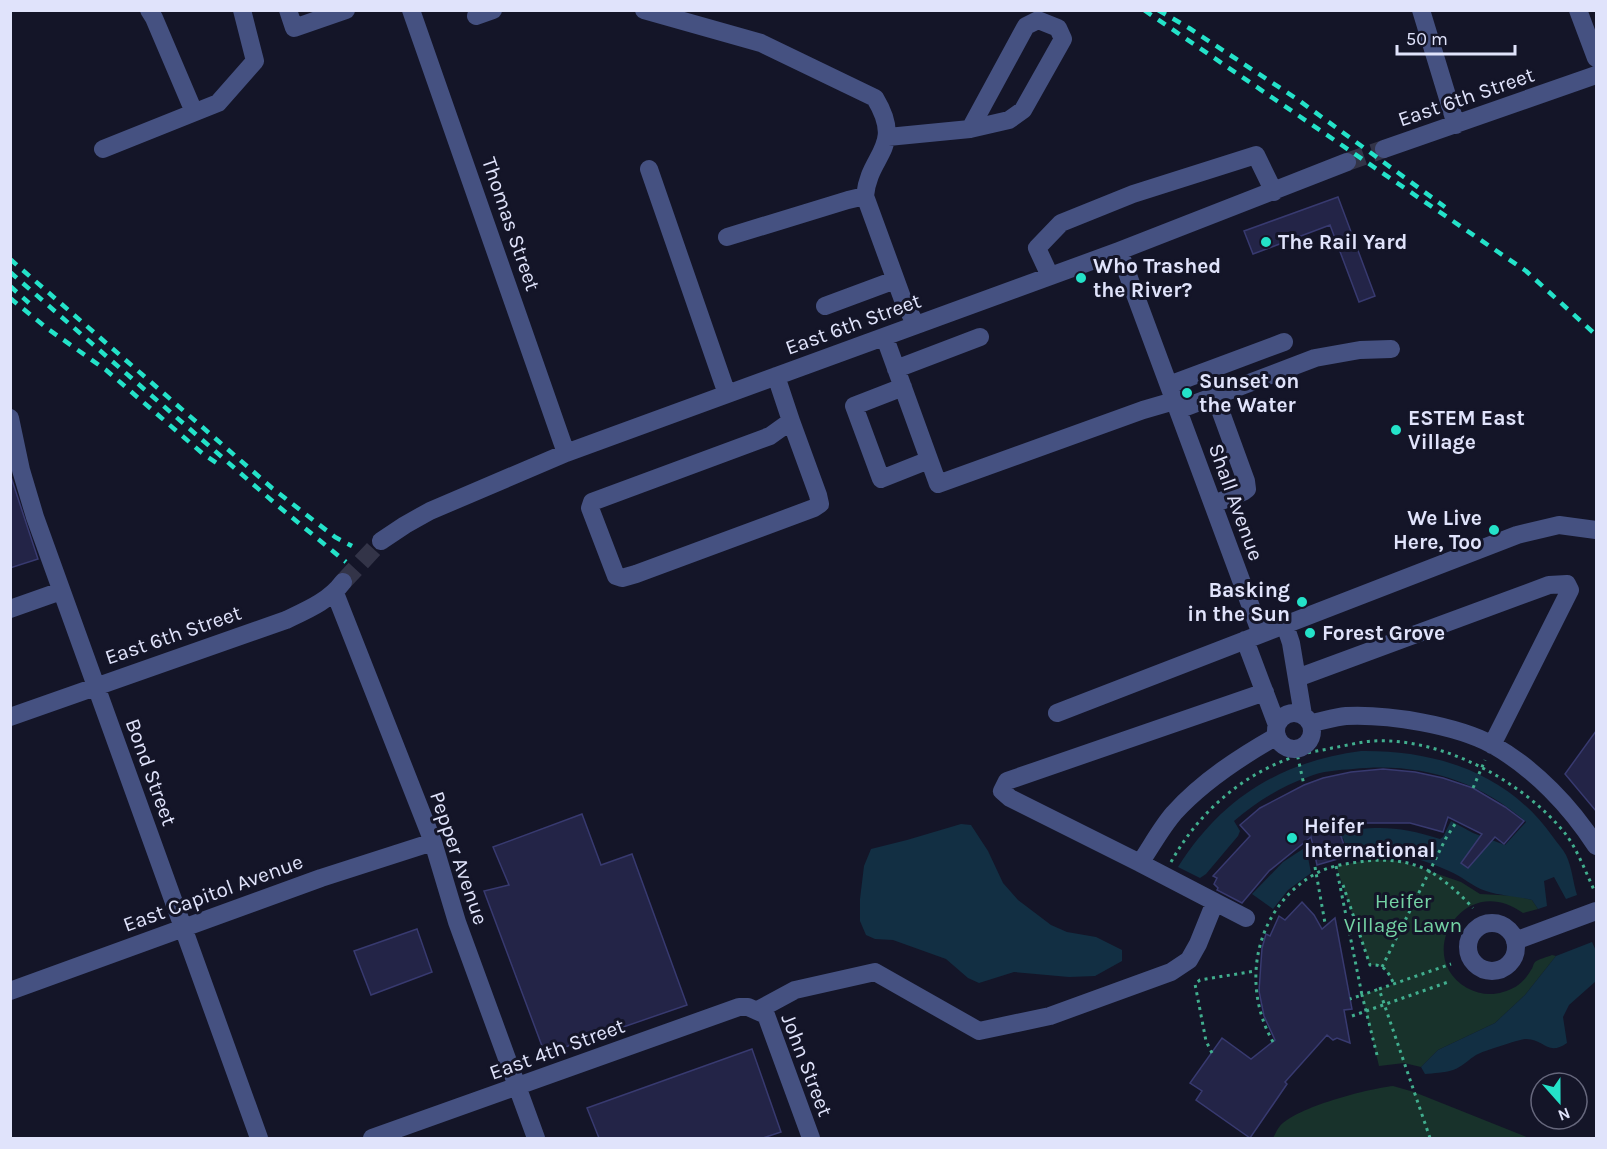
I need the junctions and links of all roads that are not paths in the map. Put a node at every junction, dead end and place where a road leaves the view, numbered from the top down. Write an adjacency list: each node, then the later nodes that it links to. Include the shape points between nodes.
1 (149, 10): 11 (street)
2 (242, 10): 11 (street, via 255,62 218,103)
3 (288, 10): 4 (street, via 294,28)
4 (346, 10)
5 (411, 10): 39 (street, Thomas Street)
6 (644, 10): 14 (street, via 761,43 875,98)
7 (1421, 10): 12 (street)
8 (1578, 10): 9 (street)
9 (1596, 58)
10 (1596, 75): 12 (street, East 6th Street)
11 (194, 112): 15 (street)
12 (1455, 125): 16 (street, East 6th Street)
13 (970, 129): 13 (street, via 1009,120 1023,110 1063,39 1058,28 1038,20 1026,26); 14 (street)
14 (888, 137): 20 (street, via 866,183)
15 (103, 149)
16 (1384, 149)
17 (1347, 162): 19 (street, East 6th Street)
18 (649, 169): 34 (street)
19 (1274, 192): 22 (street, East 6th Street); 23 (street, via 1256,155 1133,194 1061,223 1037,248)
20 (865, 196): 21 (street); 24 (street)
21 (727, 237)
22 (1119, 251): 23 (street, East 6th Street); 36 (street, Shall Avenue)
23 (1050, 276): 26 (street, East 6th Street)
24 (896, 280): 25 (street); 26 (street)
25 (825, 306)
26 (916, 325): 28 (street, East 6th Street)
27 (980, 337): 31 (street)
28 (885, 338): 31 (street); 32 (street, East 6th Street)
29 (1284, 342): 36 (street)
30 (1391, 349): 35 (street, via 1315,358)
31 (896, 369): 33 (street)
32 (777, 376): 34 (street, East 6th Street); 38 (street)
33 (903, 387): 40 (street); 40 (street, via 854,406 881,479)
34 (727, 394): 39 (street, East 6th Street)
35 (1215, 396): 36 (street); 41 (street, via 1247,489)
36 (1174, 398): 40 (street, via 938,484); 41 (street, Shall Avenue)
37 (10, 418): 45 (street, Bond Street, via 24,480)
38 (791, 421): 38 (street, via 770,436 592,502 590,508 616,576 636,574 820,504)
39 (566, 453): 43 (street, East 6th Street, via 430,511)
40 (929, 460)
41 (1214, 504): 48 (street, Shall Avenue)
42 (1596, 530): 47 (street, via 1559,525 1517,535)
43 (381, 541)
44 (339, 588): 50 (street, East 6th Street, via 286,620); 57 (street, Pepper Avenue)
45 (61, 591): 46 (street); 50 (street, Bond Street)
46 (10, 609)
47 (1285, 625): 48 (street); 49 (street)
48 (1253, 637): 51 (street, Shall Avenue); 52 (street)
49 (1297, 678): 54 (street); 56 (street, via 1550,585 1567,584 1570,590)
50 (96, 686): 53 (street, East 6th Street); 63 (street, Bond Street)
51 (1265, 692): 55 (street, Shall Avenue); 59 (street, via 1007,781 1002,791 1010,798)
52 (1057, 713)
53 (10, 717)
54 (1307, 719): 55 (street, via 1297,713 1285,716); 55 (street, via 1312,734 1298,754 1281,744); 56 (street, via 1397,718 1446,727)
55 (1277, 731): 59 (street, via 1201,787 1173,814)
56 (1492, 745): 58 (street, via 1531,772 1568,807)
57 (433, 842): 63 (street, East Capitol Avenue); 67 (street, Pepper Avenue, via 457,922)
58 (1596, 846)
59 (1140, 863): 60 (street)
60 (1215, 902): 62 (street); 66 (street, via 1189,960 1171,972 1050,1016 979,1031 874,972 795,990)
61 (1596, 911): 64 (street)
62 (1246, 918)
63 (183, 929): 65 (street, East Capitol Avenue); 68 (street, Bond Street)
64 (1515, 941)
65 (10, 992)
66 (758, 1010): 67 (street, East 4th Street, via 739,1007); 71 (street, John Street, via 766,1015)
67 (518, 1088): 69 (street, East 4th Street); 70 (street, Pepper Avenue)
68 (259, 1138)
69 (372, 1138)
70 (536, 1138)
71 (811, 1138)

